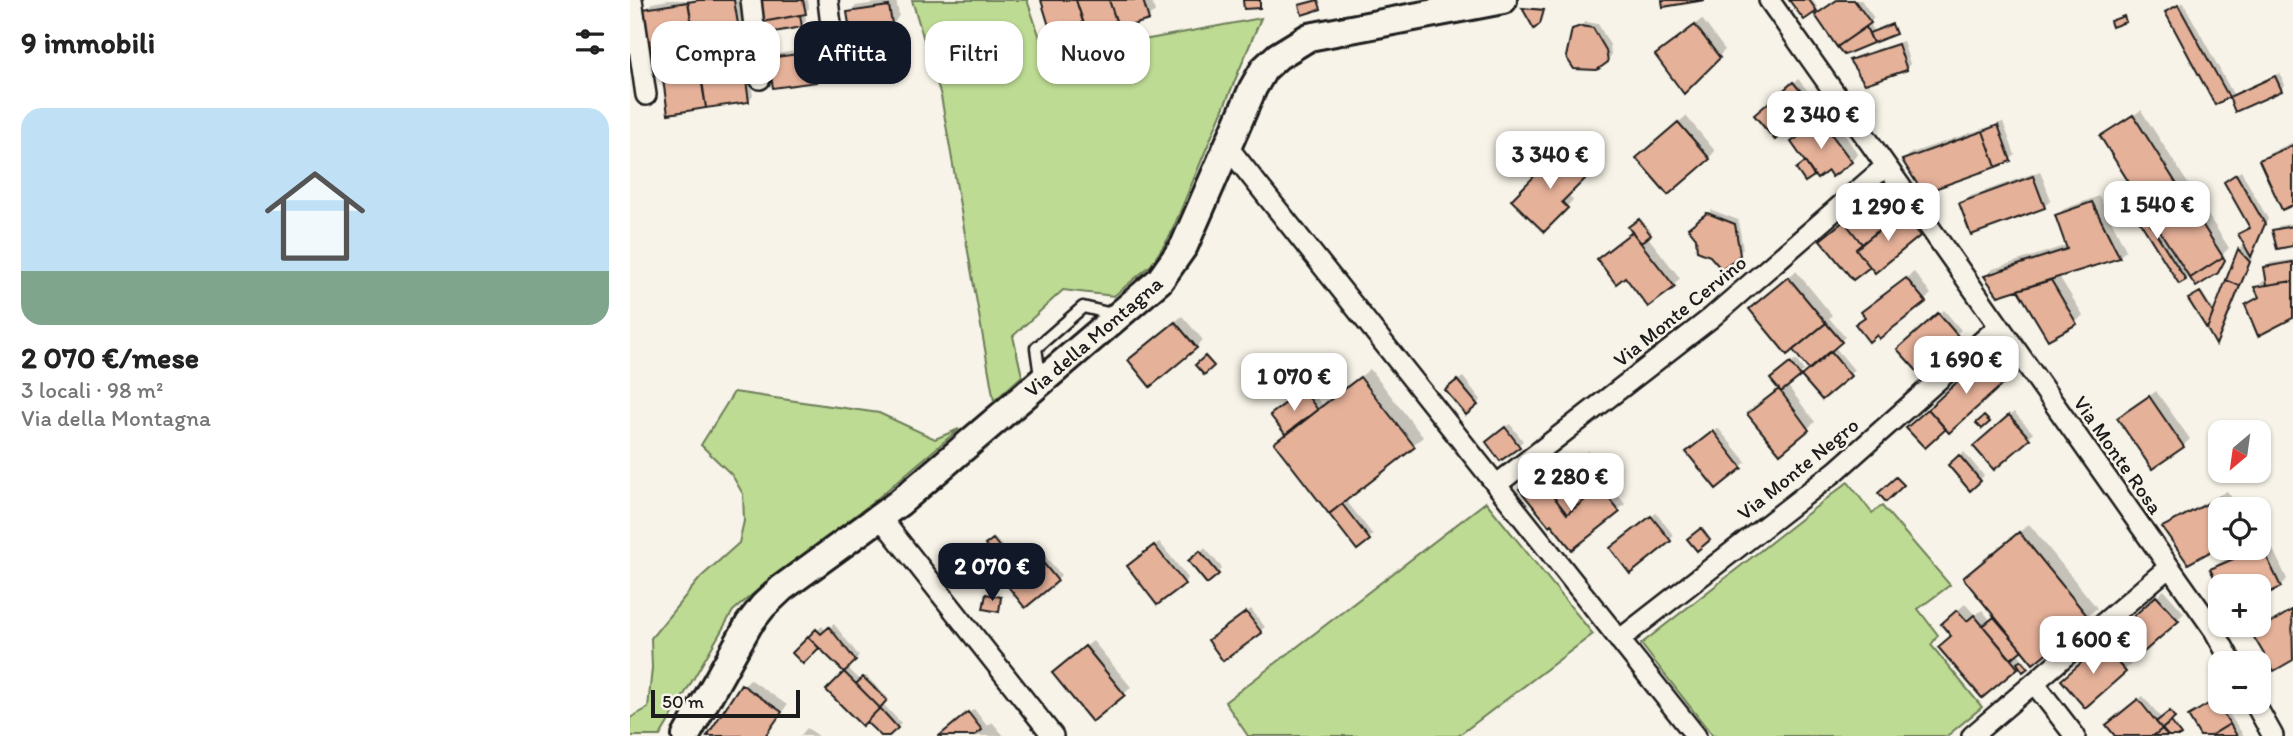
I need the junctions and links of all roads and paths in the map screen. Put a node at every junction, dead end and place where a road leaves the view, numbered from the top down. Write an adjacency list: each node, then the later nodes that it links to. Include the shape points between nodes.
1 (632, 0): 8 (street)
2 (751, 0): 6 (street)
3 (828, 0): 7 (street)
4 (1503, 0): 9 (street, Via della Montagna, via 1309,37 1264,69)
5 (1769, 0): 10 (street, Via Monte Rosa)
6 (753, 21)
7 (831, 21)
8 (646, 95)
9 (1227, 146): 12 (street); 13 (street, Via della Montagna, via 1184,246 1160,280)
10 (1886, 166): 11 (street, Via Monte Rosa); 12 (street, Via Monte Cervino, via 1711,318)
11 (1999, 326): 14 (street, Via Monte Rosa); 15 (street, Via Monte Negro, via 1836,471)
12 (1496, 485): 15 (street)
13 (880, 517): 19 (street, Via della Montagna, via 762,606); 20 (street)
14 (2169, 567): 16 (street, Via Monte Rosa); 17 (street)
15 (1619, 640): 21 (street)
16 (2225, 651)
17 (2034, 683): 22 (street); 23 (street)
18 (2261, 714): 24 (street)
19 (686, 736)
20 (1053, 736)
21 (1696, 736)
22 (1972, 736)
23 (2075, 736)
24 (2273, 736)

